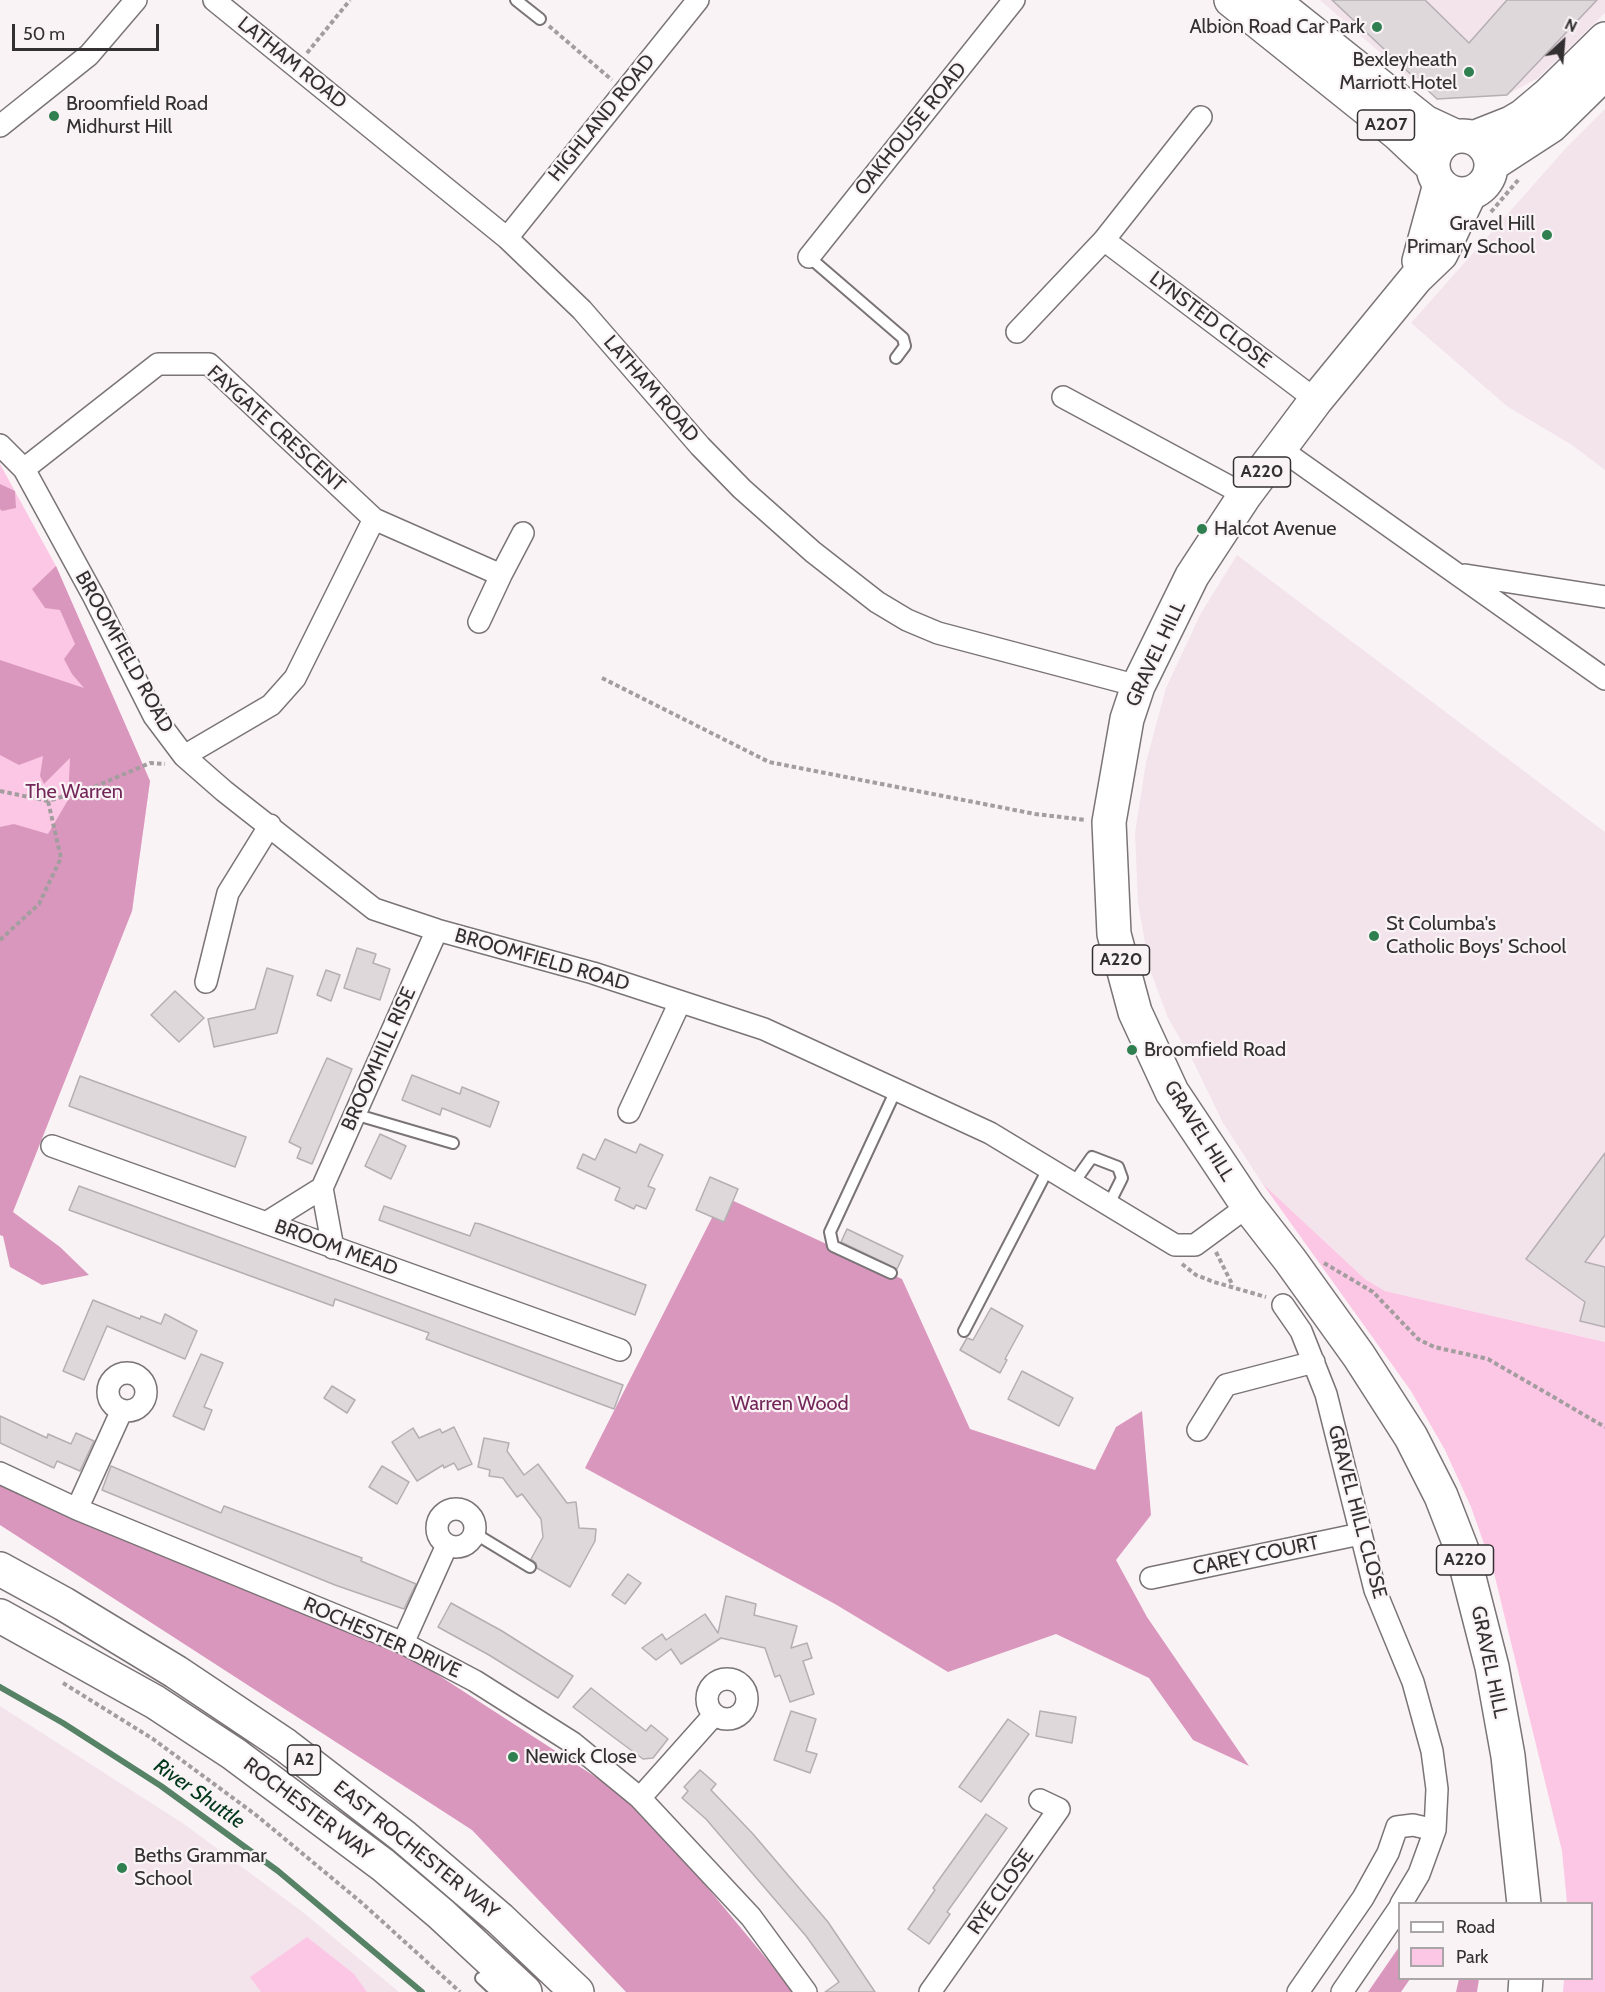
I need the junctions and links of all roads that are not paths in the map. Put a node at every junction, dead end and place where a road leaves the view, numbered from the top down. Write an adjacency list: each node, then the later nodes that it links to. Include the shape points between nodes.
1 (136, 0): 12 (street, via 89,55)
2 (213, 0): 16 (street, LATHAM ROAD)
3 (516, 0): 8 (lane)
4 (698, 0): 16 (street, HIGHLAND ROAD)
5 (1014, 0): 18 (street, OAKHOUSE ROAD)
6 (1231, 0): 15 (main road, A207, via 1397,133)
7 (1272, 0): 13 (main road, A207, via 1425,122)
8 (540, 19)
9 (1605, 39): 13 (main road, via 1523,116)
10 (1605, 73): 14 (main road, via 1551,126)
11 (1201, 117): 17 (street)
12 (0, 126)
13 (1464, 137): 14 (main road, via 1486,148); 15 (main road, via 1439,146 1434,154)
14 (1491, 165): 15 (main road, via 1487,179)
15 (1457, 190): 22 (main road, GRAVEL HILL / A220, via 1441,254 1416,278)
16 (507, 238): 34 (street, LATHAM ROAD, via 582,310 742,489 877,602 938,633)
17 (1104, 240): 19 (street); 22 (street, LYNSTED CLOSE)
18 (809, 257): 20 (lane, via 903,338 905,346)
19 (1017, 332)
20 (896, 358)
21 (1063, 397): 26 (street)
22 (1316, 400): 24 (main road, GRAVEL HILL / A220)
23 (0, 445): 25 (street, BROOMFIELD ROAD)
24 (1279, 448): 26 (main road, GRAVEL HILL / A220); 30 (street)
25 (24, 469): 27 (street, FAYGATE CRESCENT, via 158,364 209,364); 35 (street, BROOMFIELD ROAD)
26 (1245, 495): 34 (main road, GRAVEL HILL / A220, via 1192,576)
27 (374, 519): 29 (street, FAYGATE CRESCENT); 35 (street, via 294,678 271,705)
28 (523, 532): 29 (street)
29 (501, 575): 32 (street)
30 (1461, 575): 31 (street); 33 (street)
31 (1605, 597)
32 (479, 622)
33 (1603, 673)
34 (1138, 686): 49 (main road, GRAVEL HILL / A220, via 1127,718 1109,822 1114,934 1135,1012 1172,1092)
35 (178, 760): 36 (street, BROOMFIELD ROAD)
36 (270, 825): 37 (street, BROOMFIELD ROAD, via 374,909); 38 (street, via 228,893)
37 (437, 930): 39 (street, BROOMFIELD ROAD, via 593,973); 42 (street, BROOMHILL RISE)
38 (206, 982)
39 (680, 1002): 40 (street, BROOMFIELD ROAD, via 764,1029); 41 (street)
40 (896, 1090): 45 (street, BROOMFIELD ROAD, via 990,1133); 52 (lane, via 830,1232 834,1246)
41 (629, 1112)
42 (354, 1114): 43 (lane); 47 (street, BROOMHILL RISE)
43 (453, 1143)
44 (52, 1146): 50 (street, BROOM MEAD)
45 (1048, 1169): 46 (street, BROOMFIELD ROAD); 54 (lane)
46 (1073, 1184): 48 (street, BROOMFIELD ROAD); 48 (lane, via 1092,1157 1118,1167 1122,1178)
47 (322, 1188): 50 (street); 51 (street)
48 (1108, 1206): 49 (street, BROOMFIELD ROAD, via 1175,1245 1195,1245)
49 (1248, 1206): 75 (main road, GRAVEL HILL / A220, via 1359,1356 1411,1437 1441,1496 1462,1550 1492,1667 1508,1755)
50 (266, 1223): 51 (street, BROOM MEAD)
51 (333, 1248): 55 (street, BROOM MEAD)
52 (891, 1273)
53 (1283, 1305): 56 (street, GRAVEL HILL CLOSE, via 1301,1331)
54 (964, 1331)
55 (620, 1350)
56 (1314, 1362): 58 (street, via 1226,1385); 62 (street, GRAVEL HILL CLOSE, via 1326,1394)
57 (122, 1410): 60 (street)
58 (1198, 1430)
59 (0, 1473): 60 (street, ROCHESTER DRIVE)
60 (76, 1509): 68 (street, ROCHESTER DRIVE)
61 (474, 1533): 63 (street, via 463,1545); 63 (street, via 473,1521 466,1512 448,1511 437,1524 439,1536); 64 (lane)
62 (1360, 1534): 66 (street, CAREY COURT); 73 (street, GRAVEL HILL CLOSE, via 1375,1590 1413,1682 1432,1751 1437,1790)
63 (447, 1545): 68 (street)
64 (530, 1567)
65 (0, 1569): 79 (main road, EAST ROCHESTER WAY / A2, via 176,1672 285,1745 403,1836)
66 (1151, 1578)
67 (0, 1616): 69 (main road, A2)
68 (403, 1643): 71 (street, ROCHESTER DRIVE, via 475,1681 573,1743)
69 (64, 1667): 77 (main road, via 284,1812 385,1891); 78 (main road, ROCHESTER WAY / A2, via 155,1701 310,1809 441,1914)
70 (714, 1715): 71 (street)
71 (640, 1798): 80 (street, ROCHESTER DRIVE, via 751,1917)
72 (1040, 1800): 81 (street, RYE CLOSE, via 1059,1809)
73 (1435, 1830): 74 (street, GRAVEL HILL CLOSE, via 1419,1874); 82 (street, via 1413,1825 1397,1827 1388,1853 1363,1898)
74 (1403, 1902)
75 (1524, 1902)
76 (1398, 1911): 83 (street, GRAVEL HILL CLOSE)
77 (483, 1989)
78 (525, 1992)
79 (578, 1992)
80 (806, 1992)
81 (930, 1992)
82 (1298, 1992)
83 (1341, 1992)

